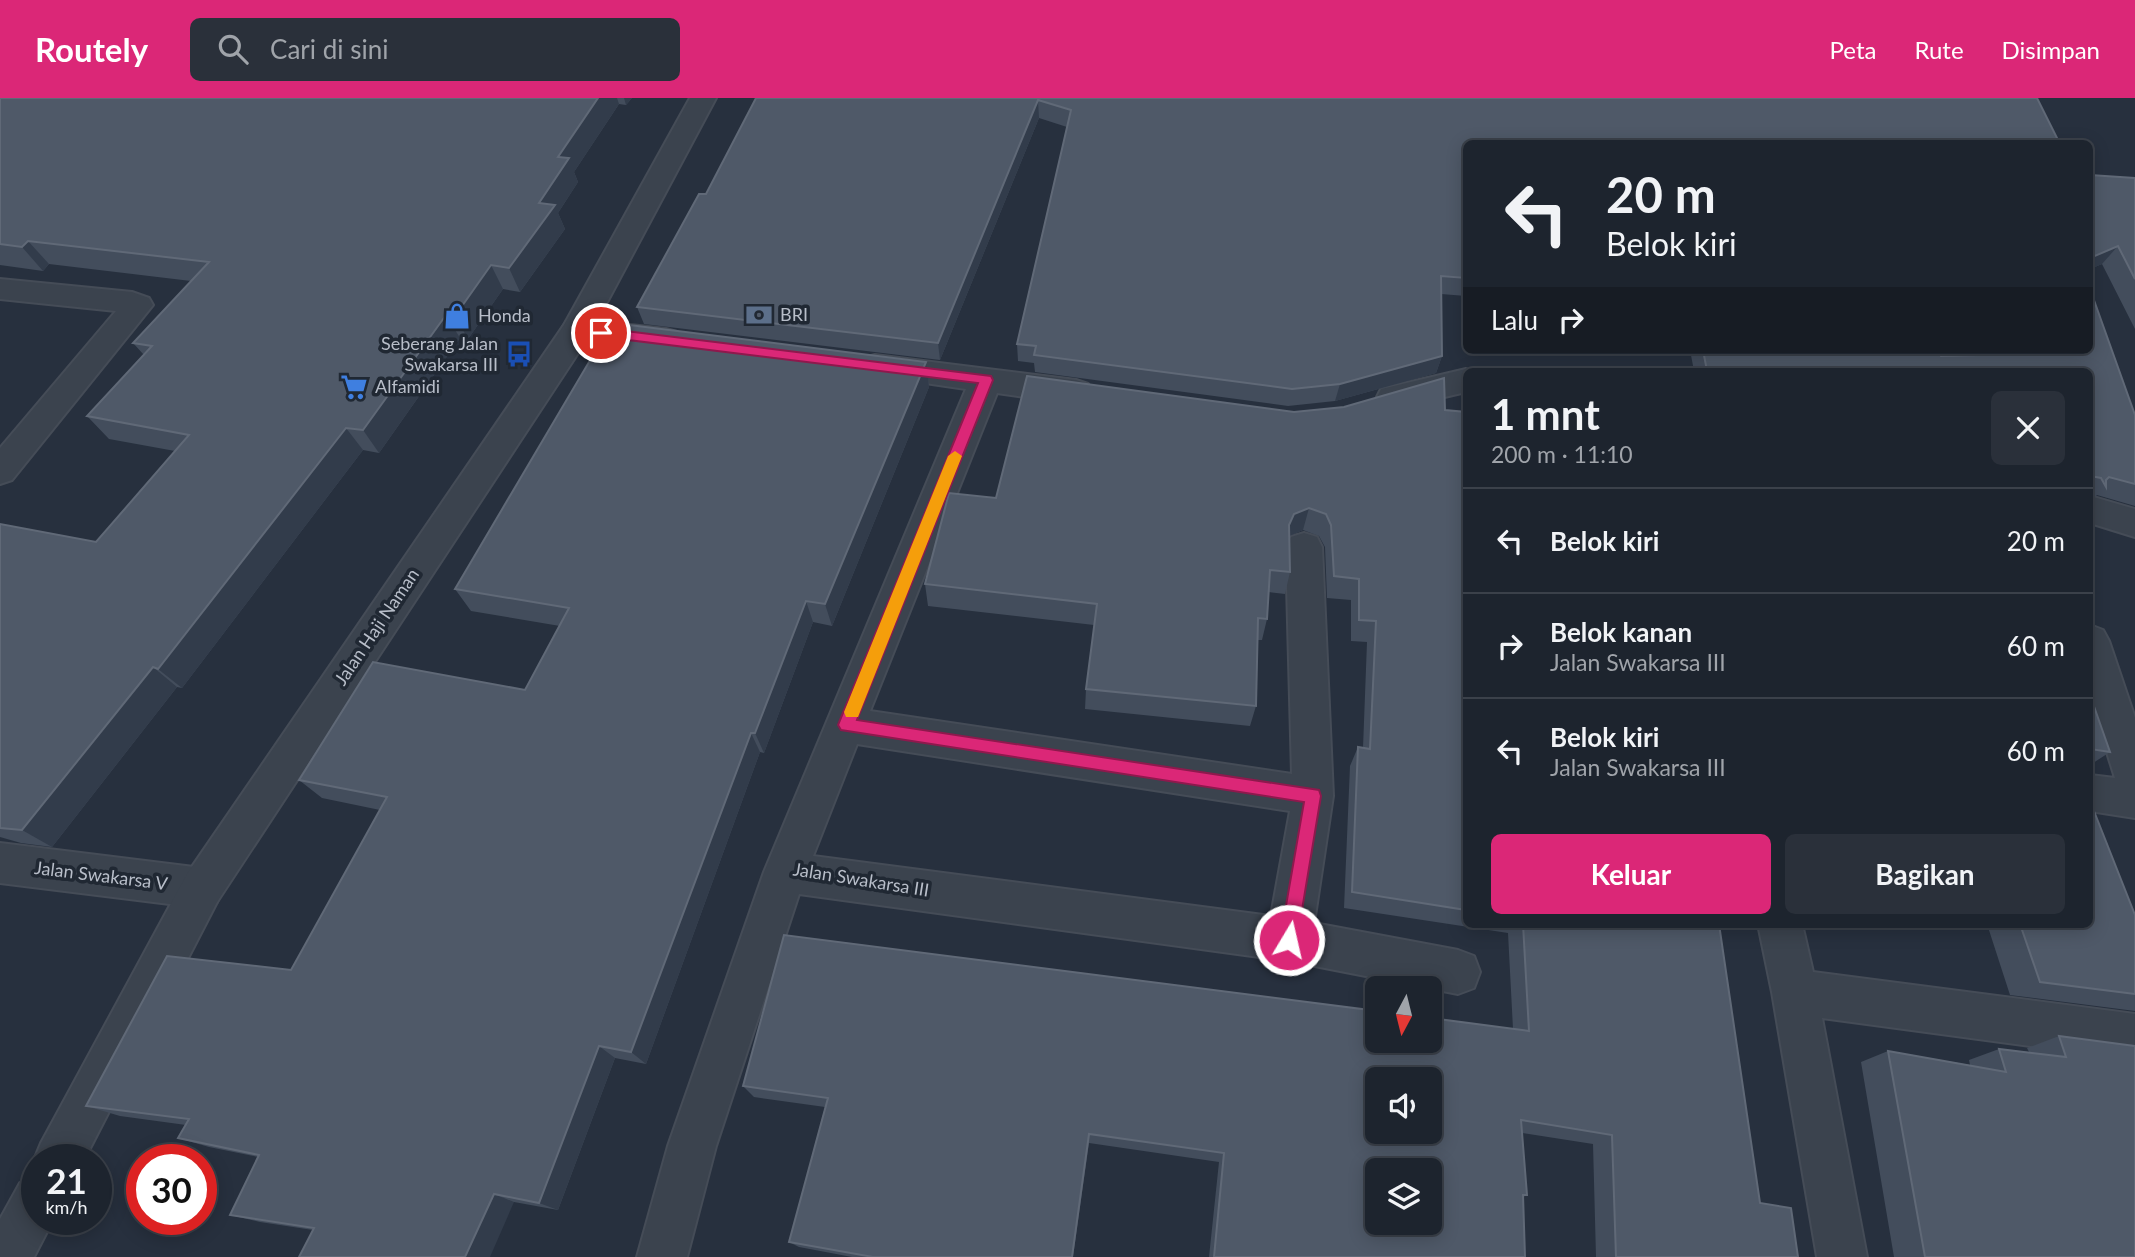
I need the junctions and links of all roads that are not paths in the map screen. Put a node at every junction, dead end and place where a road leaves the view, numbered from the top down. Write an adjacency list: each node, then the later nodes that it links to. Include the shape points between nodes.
1 (703, 98): 3 (street, Jalan Haji Naman)
2 (0, 289): 10 (street, via 138,305)
3 (577, 330): 4 (street); 22 (street, Jalan Haji Naman)
4 (695, 344)
5 (841, 361): 6 (street)
6 (986, 380): 8 (street); 15 (street, Jalan Swakarsa III)
7 (1463, 382): 9 (street)
8 (1109, 397)
9 (1370, 405)
10 (0, 471)
11 (2093, 511): 12 (street)
12 (2135, 523)
13 (1304, 547): 18 (street)
14 (2093, 650): 16 (street)
15 (847, 725): 18 (street); 21 (street, Jalan Swakarsa III)
16 (2135, 777)
17 (2093, 793): 19 (street)
18 (1313, 796): 24 (street)
19 (2135, 799)
20 (0, 863): 22 (street, Jalan Swakarsa V)
21 (785, 872): 24 (street, Jalan Swakarsa III); 31 (street, via 692,1146)
22 (202, 888): 28 (street, Jalan Haji Naman)
23 (1781, 928): 26 (street)
24 (1289, 940): 25 (street, Jalan Swakarsa III)
25 (1458, 972)
26 (1795, 992): 27 (street); 32 (street)
27 (2135, 1037)
28 (66, 1144)
29 (21, 1230): 30 (street)
30 (7, 1257)
31 (662, 1257)
32 (1842, 1257)

